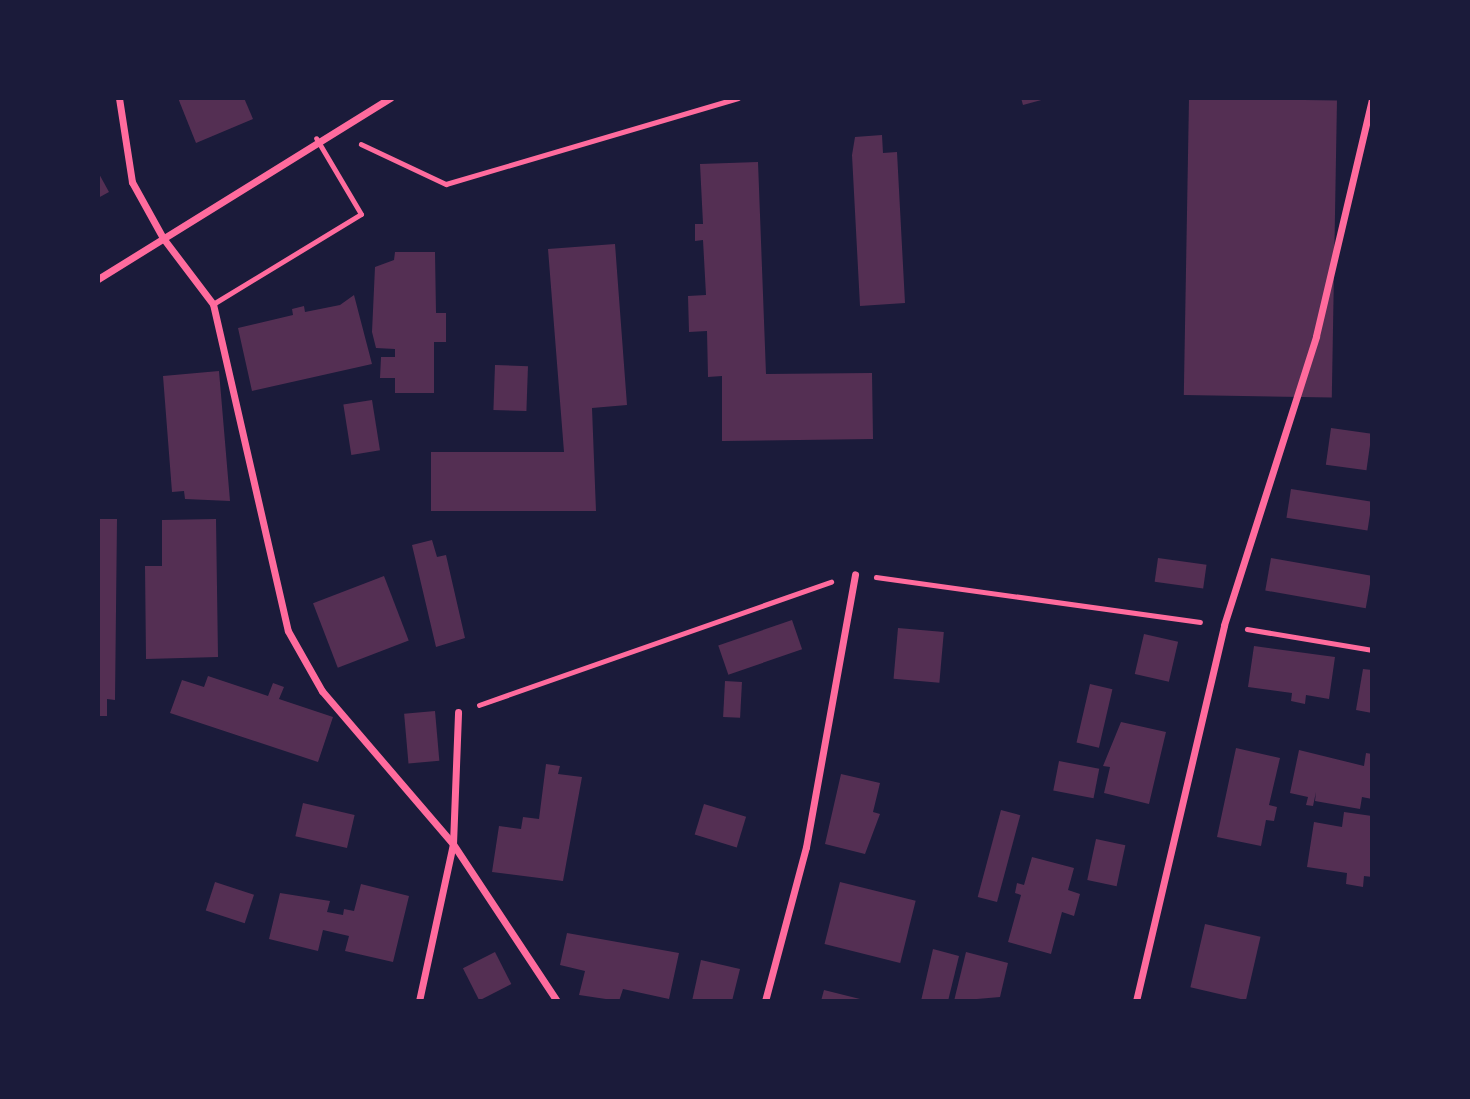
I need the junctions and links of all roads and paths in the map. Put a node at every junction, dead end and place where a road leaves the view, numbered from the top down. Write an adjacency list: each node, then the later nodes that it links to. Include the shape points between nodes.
1 (119, 98): 7 (street, via 132,182)
2 (390, 98): 5 (street)
3 (738, 98): 5 (path, via 446,184)
4 (1372, 99): 11 (street, via 1316,336)
5 (332, 130): 6 (street)
6 (316, 138): 7 (street); 9 (lane, via 361,214)
7 (163, 238): 8 (street); 9 (street)
8 (98, 279)
9 (213, 304): 14 (street, via 288,631 322,691)
10 (855, 574): 17 (street, via 806,848)
11 (1224, 625): 12 (path); 18 (street)
12 (1372, 650)
13 (458, 712): 14 (street)
14 (453, 844): 15 (street); 16 (street)
15 (419, 1001)
16 (557, 1001)
17 (765, 1001)
18 (1136, 1001)

